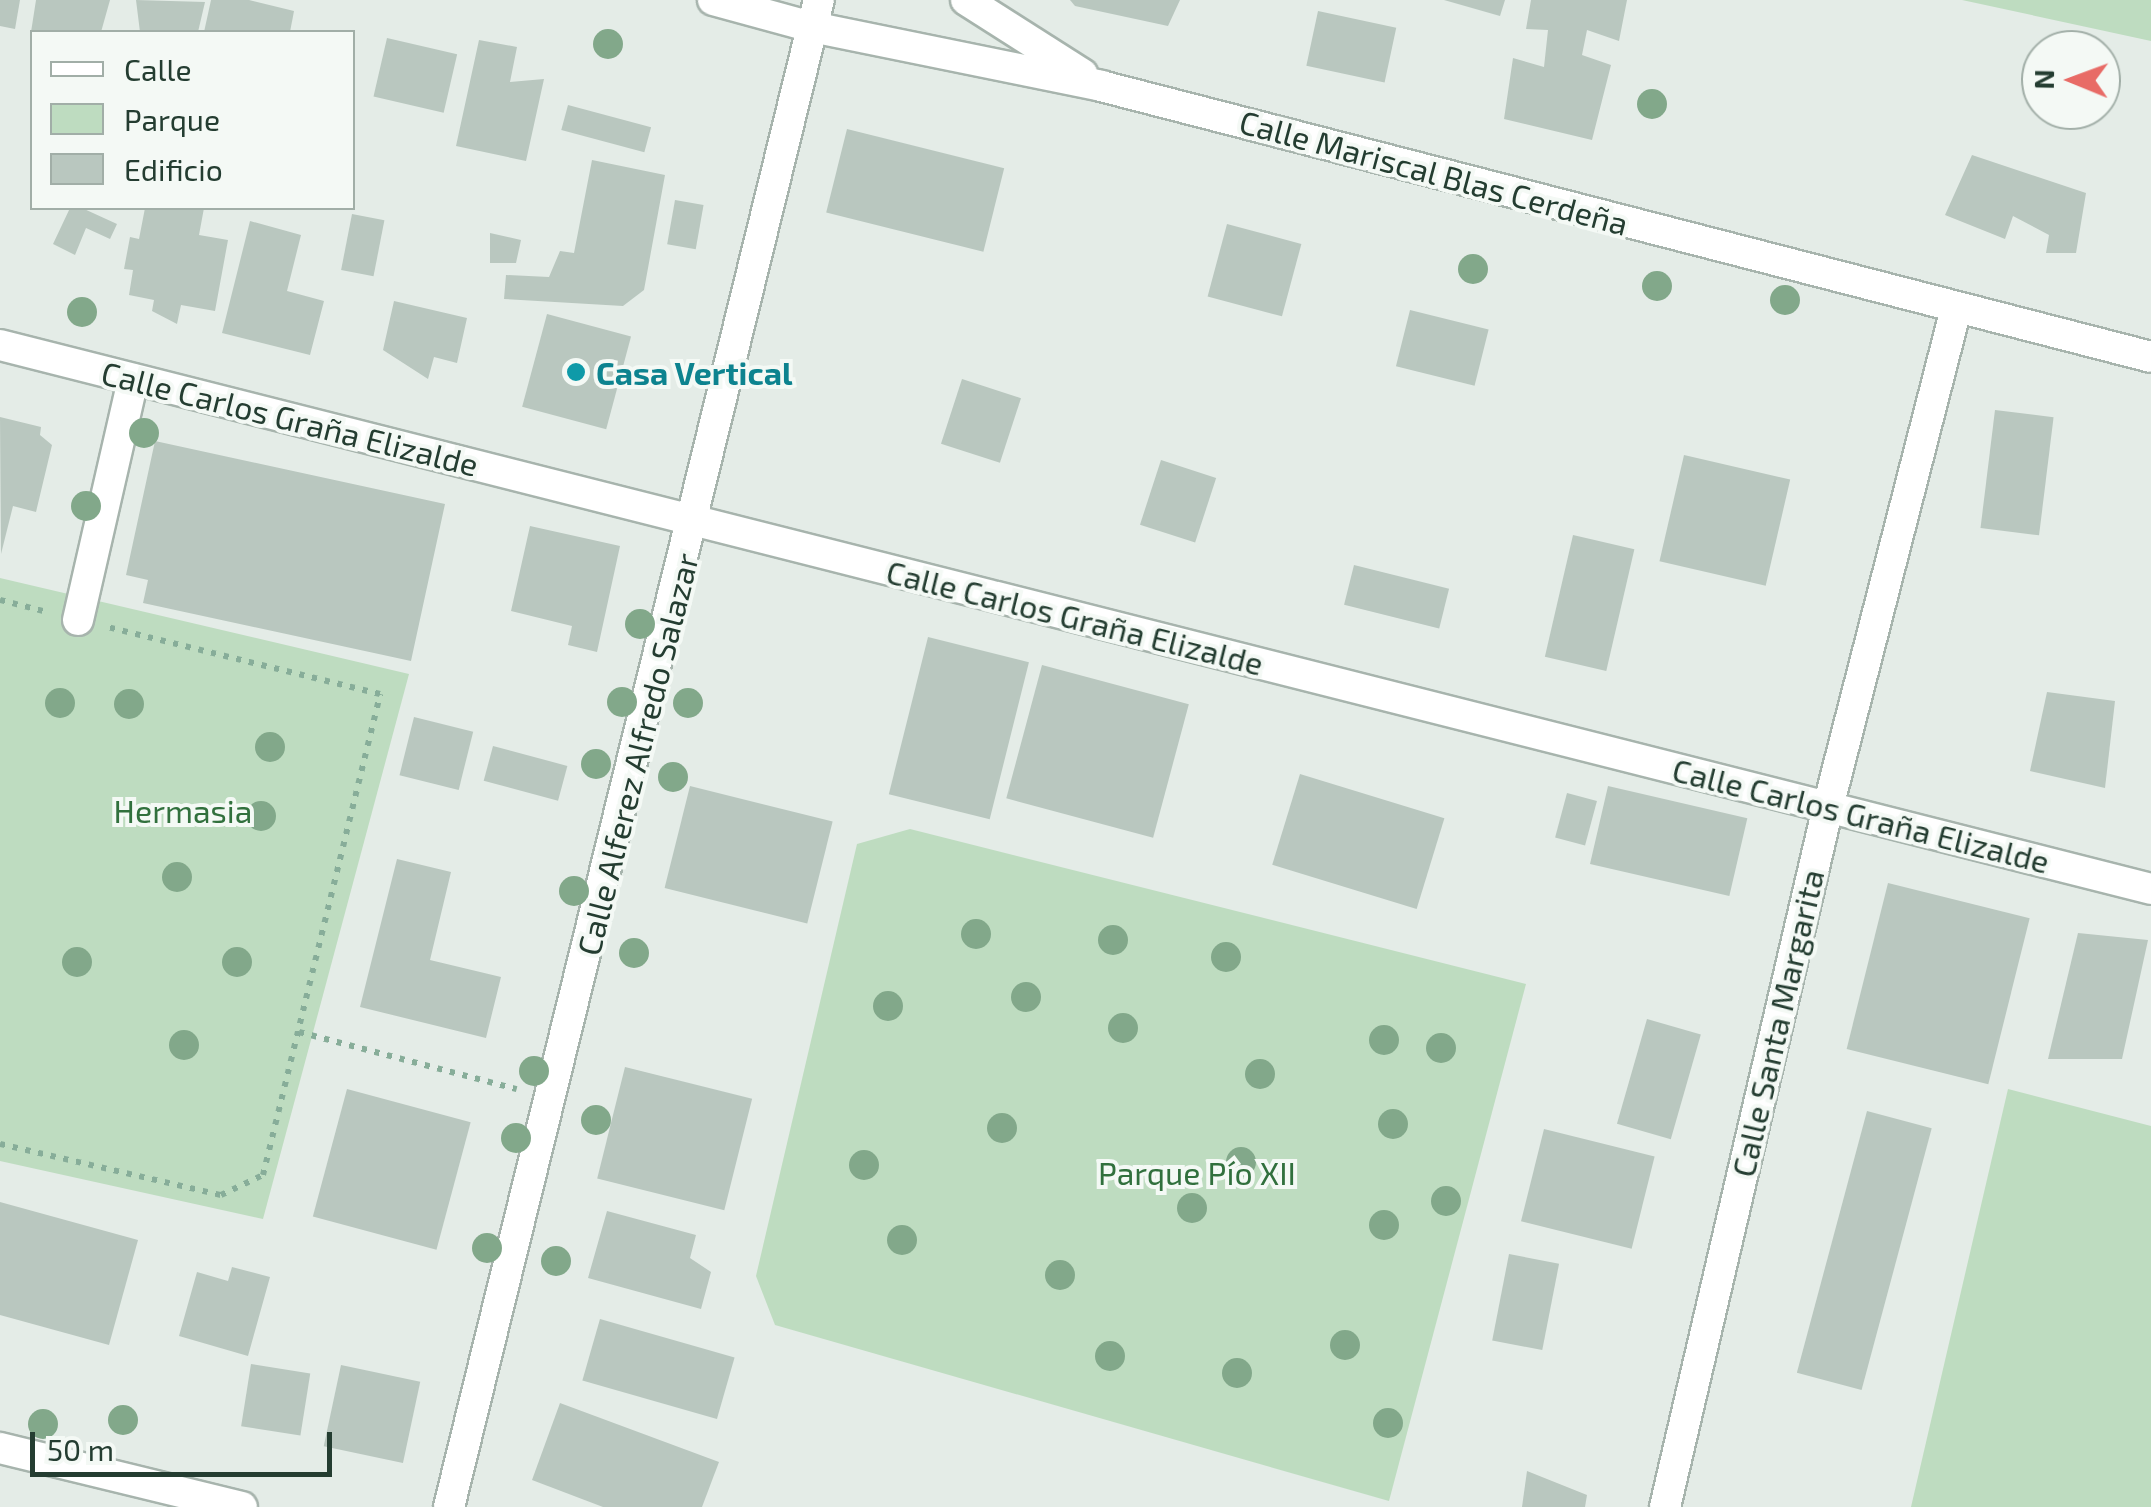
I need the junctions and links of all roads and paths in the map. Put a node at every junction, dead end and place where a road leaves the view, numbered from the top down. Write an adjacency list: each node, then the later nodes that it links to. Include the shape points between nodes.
1 (966, 0): 4 (street)
2 (719, 1): 3 (street, Calle Mariscal Blas Cerdeña)
3 (816, 13): 4 (street, Calle Mariscal Blas Cerdeña); 9 (street, Calle Alferez Alfredo Salazar)
4 (1102, 86): 5 (street, Calle Mariscal Blas Cerdeña)
5 (1956, 308): 7 (street, Calle Mariscal Blas Cerdeña); 12 (street, Calle Santa Margarita)
6 (0, 345): 8 (street, Calle Carlos Graña Elizalde)
7 (2151, 357)
8 (133, 378): 9 (street, Calle Carlos Graña Elizalde); 11 (street)
9 (694, 520): 12 (street, Calle Carlos Graña Elizalde); 15 (street, Calle Alferez Alfredo Salazar)
10 (0, 600): 11 (path)
11 (78, 620): 14 (path, via 380,694)
12 (1828, 807): 13 (street, Calle Carlos Graña Elizalde); 20 (street, Calle Santa Margarita)
13 (2151, 888)
14 (299, 1032): 15 (path); 16 (path, via 263,1175 222,1194)
15 (552, 1098): 19 (street, Calle Alferez Alfredo Salazar)
16 (0, 1144)
17 (0, 1448): 18 (street)
18 (242, 1507)
19 (448, 1507)
20 (1665, 1507)

